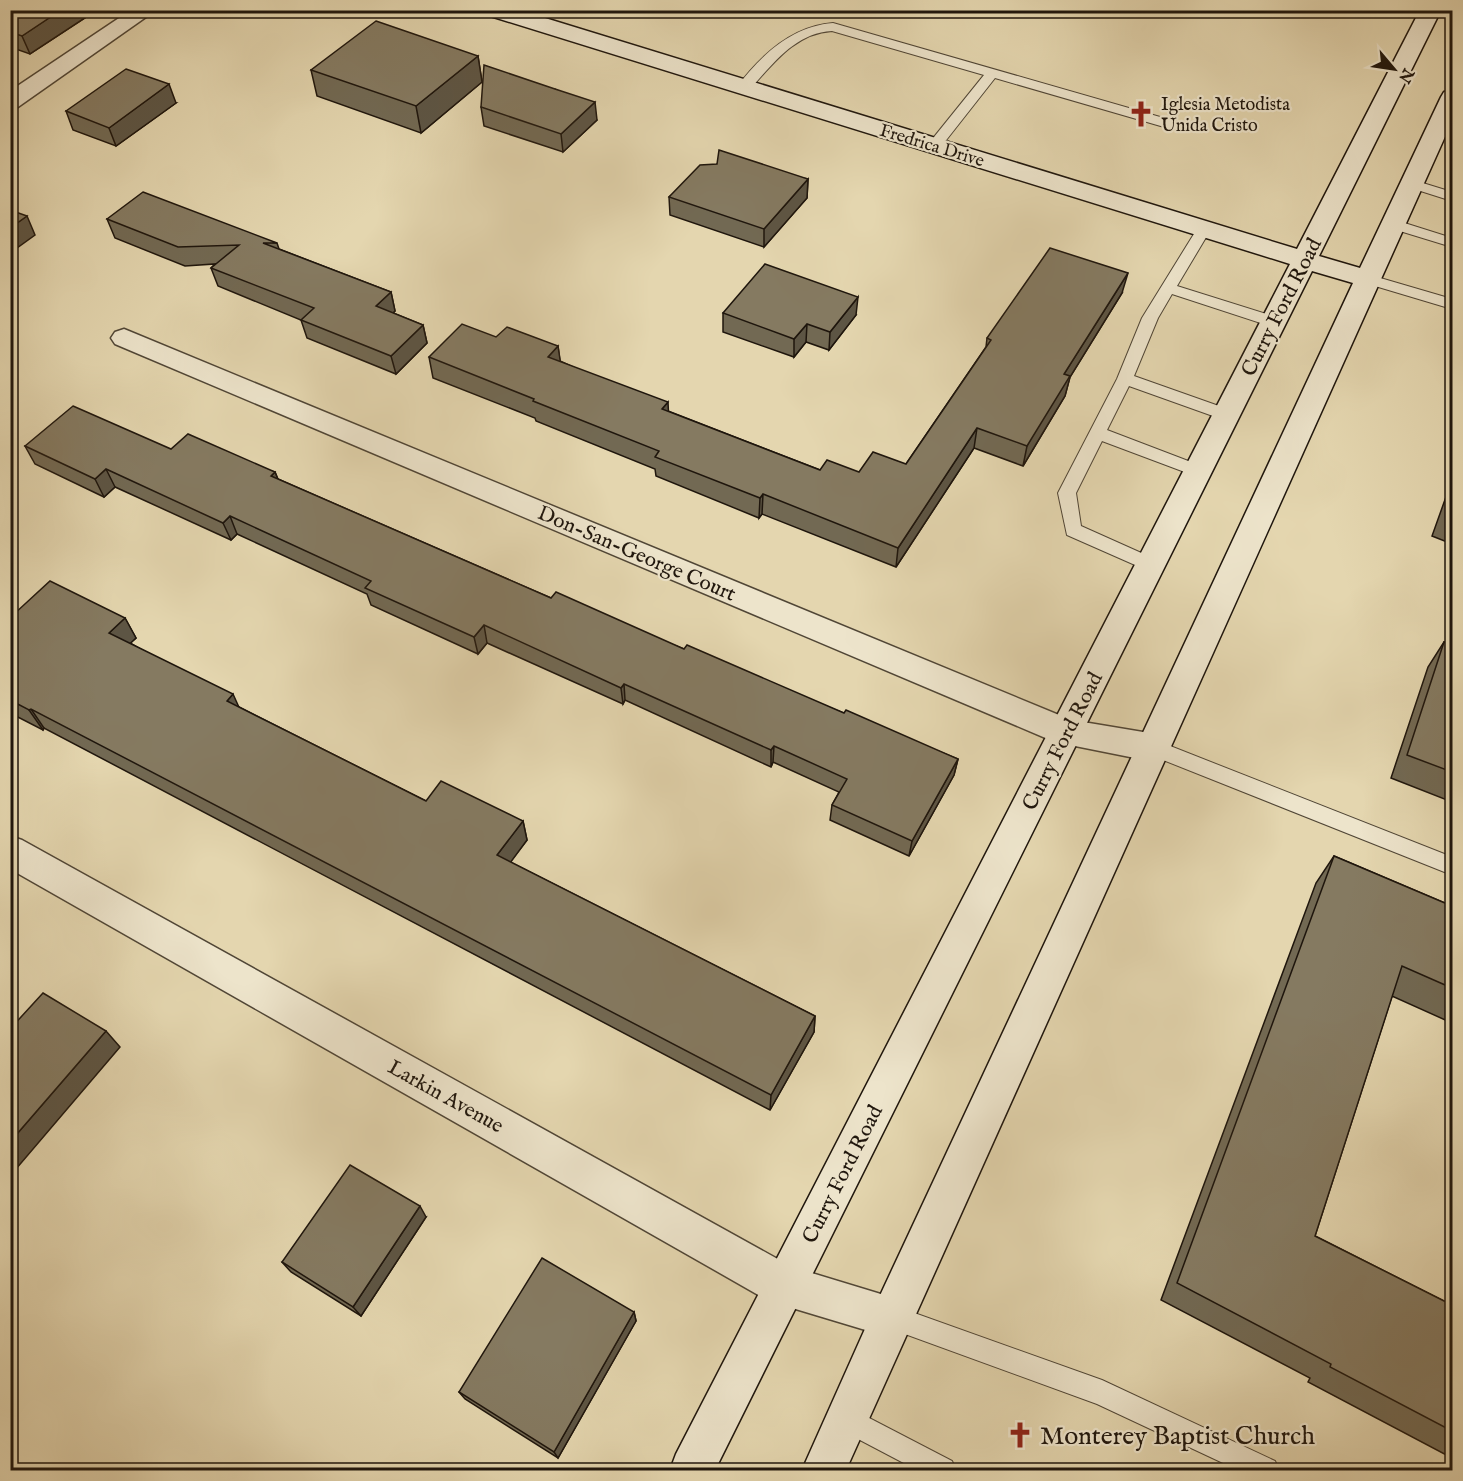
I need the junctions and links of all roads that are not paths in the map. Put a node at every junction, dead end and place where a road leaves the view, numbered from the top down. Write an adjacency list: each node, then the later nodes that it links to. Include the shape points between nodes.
1 (146, 10): 7 (main road)
2 (495, 10): 5 (main road, Fredrica Drive)
3 (1431, 10): 15 (main road, Curry Ford Road)
4 (992, 73): 5 (lane, via 833,27 821,27 794,38); 8 (lane); 9 (lane)
5 (744, 87): 9 (main road, Fredrica Drive)
6 (1452, 97): 10 (main road)
7 (10, 102)
8 (1176, 126)
9 (935, 146): 13 (main road, Fredrica Drive)
10 (1413, 184): 11 (lane); 12 (main road)
11 (1452, 197)
12 (1395, 225): 14 (lane); 16 (main road)
13 (1204, 229): 15 (main road, Fredrica Drive); 17 (lane)
14 (1452, 243)
15 (1305, 260): 16 (main road, Fredrica Drive); 19 (main road, Curry Ford Road)
16 (1370, 280): 18 (lane); 27 (main road)
17 (1168, 288): 19 (lane); 21 (lane, via 1150,318)
18 (1452, 304)
19 (1273, 322): 22 (main road, Curry Ford Road)
20 (124, 338): 26 (main road, Don-San-George Court)
21 (1125, 379): 22 (lane); 23 (lane)
22 (1227, 415): 24 (main road, Curry Ford Road)
23 (1097, 433): 24 (lane); 25 (lane, via 1067,493 1073,530)
24 (1198, 471): 25 (main road, Curry Ford Road)
25 (1151, 565): 26 (main road, Curry Ford Road)
26 (1067, 734): 27 (main road, Don-San-George Court); 30 (main road, Curry Ford Road)
27 (1155, 748): 29 (lane); 31 (main road)
28 (10, 851): 30 (main road, Larkin Avenue)
29 (1452, 866)
30 (784, 1286): 31 (main road, Larkin Avenue); 33 (main road, Curry Ford Road)
31 (892, 1317): 32 (main road); 36 (lane, via 1102,1393)
32 (848, 1420): 34 (main road); 35 (lane)
33 (692, 1470)
34 (824, 1470)
35 (943, 1470)
36 (1266, 1470)

